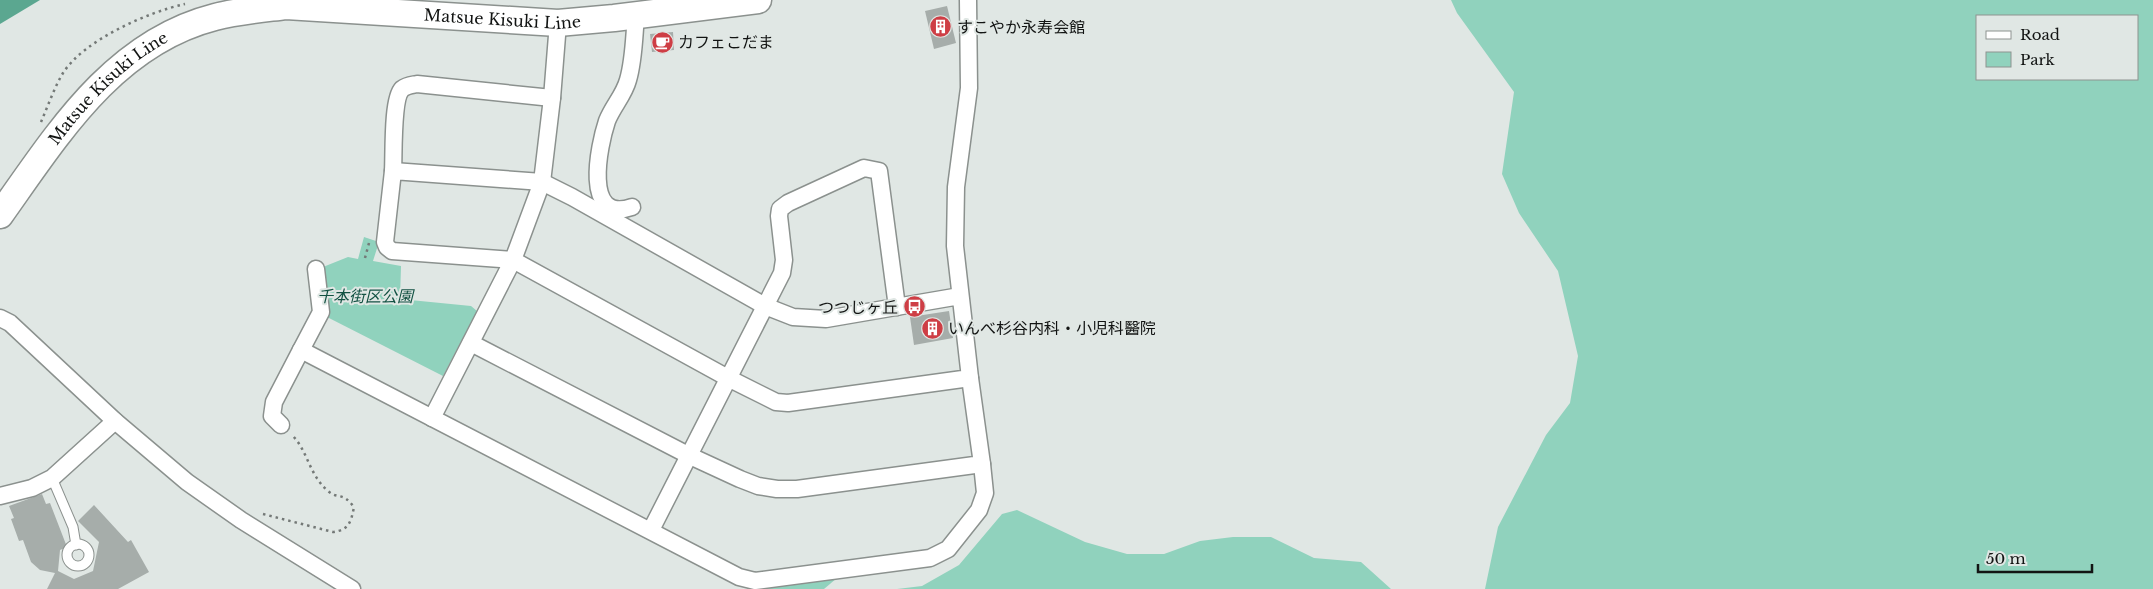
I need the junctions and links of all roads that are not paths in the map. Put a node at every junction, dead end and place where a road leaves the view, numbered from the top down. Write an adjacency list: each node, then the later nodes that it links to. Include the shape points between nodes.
1 (758, 0): 3 (main road, Matsue Kisuki Line)
2 (968, 0): 12 (street, via 969,88 956,187 955,246)
3 (636, 16): 4 (main road, Matsue Kisuki Line); 8 (street, via 628,81 607,121 597,165 601,198 605,203 616,208)
4 (558, 23): 5 (street); 9 (main road, Matsue Kisuki Line, via 286,6 213,17 173,32 113,73 86,99)
5 (552, 98): 6 (street, via 408,85 402,89 397,102); 7 (street)
6 (393, 171): 7 (street); 10 (street, via 385,242 392,251)
7 (542, 182): 10 (street); 13 (street)
8 (632, 207)
9 (0, 215)
10 (513, 260): 16 (street); 18 (street)
11 (316, 269): 17 (street, via 321,312)
12 (960, 296): 14 (street); 19 (street)
13 (765, 306): 14 (street, via 793,317 810,319); 14 (street, via 782,273 780,209 788,202 864,168 879,171); 18 (street)
14 (897, 307)
15 (0, 318): 21 (street, via 10,323)
16 (471, 343): 20 (street); 23 (street)
17 (301, 350): 20 (street); 22 (street, via 274,402 272,416)
18 (728, 378): 19 (street, via 776,402 788,403); 23 (street)
19 (970, 378): 24 (street)
20 (432, 418): 27 (street)
21 (115, 421): 25 (street); 29 (street, via 187,482 241,520)
22 (281, 425)
23 (688, 455): 24 (street, via 758,486 777,489); 27 (street)
24 (982, 464): 27 (street, via 985,493 979,510 948,549 930,558 755,581 739,576)
25 (52, 478): 26 (street, via 32,488); 28 (lane, via 74,526)
26 (0, 496)
27 (651, 530)
28 (76, 545)
29 (352, 589)

